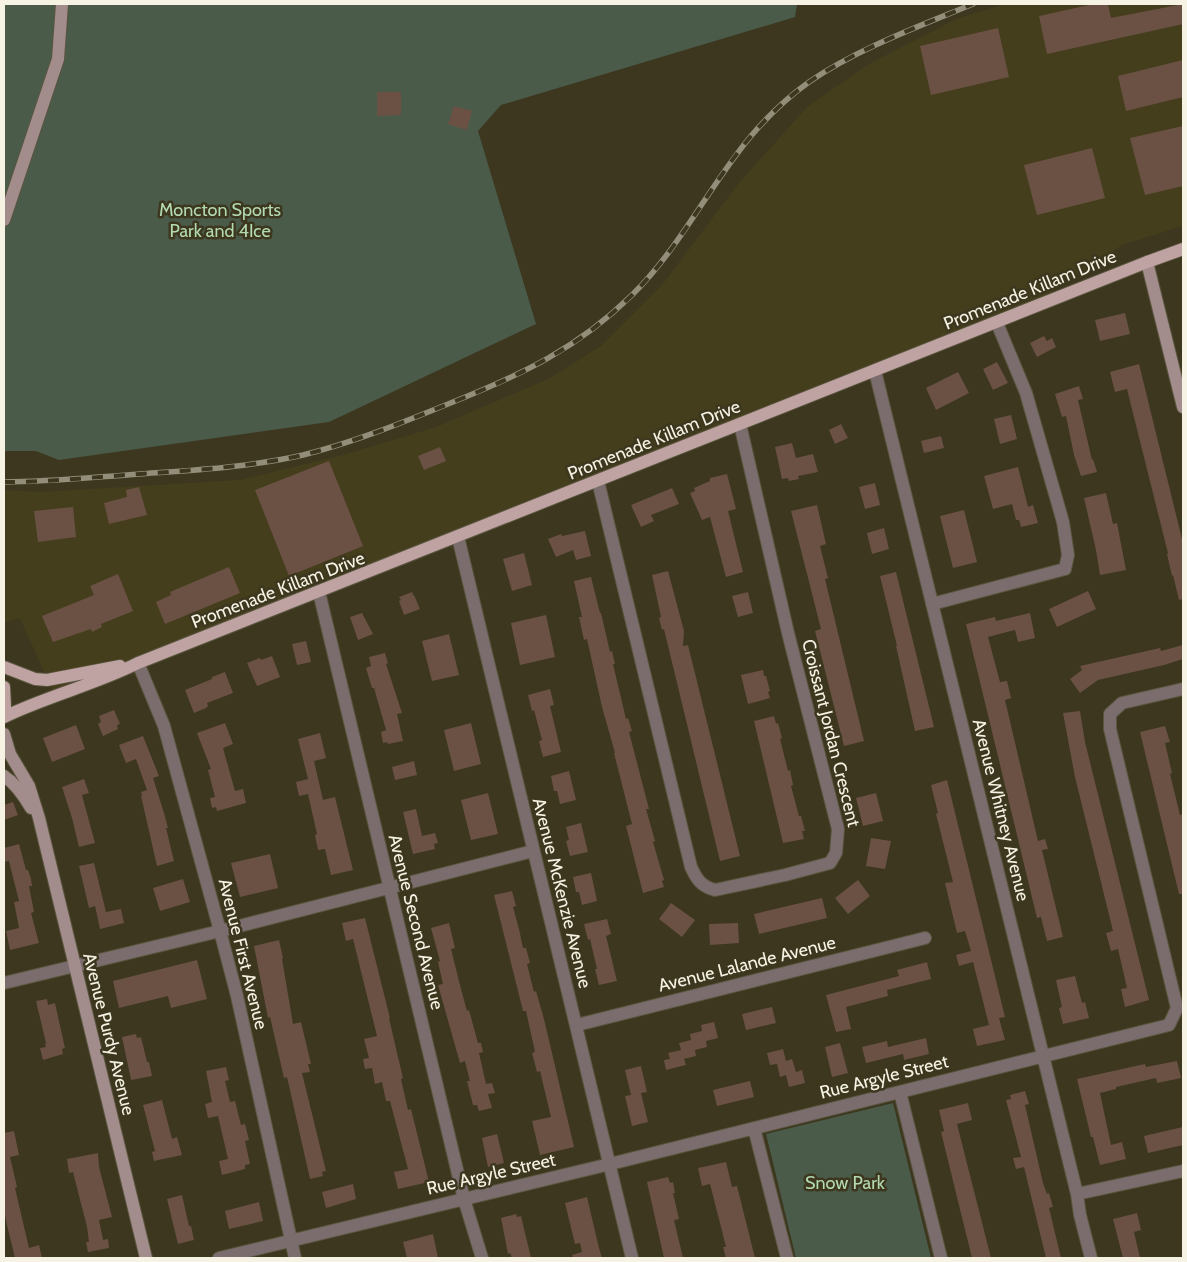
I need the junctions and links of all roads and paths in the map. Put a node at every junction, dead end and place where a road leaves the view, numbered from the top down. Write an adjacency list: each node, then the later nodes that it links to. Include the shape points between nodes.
1 (62, 4): 2 (street, via 58,59)
2 (4, 220)
3 (1183, 249): 4 (main road, Promenade Killam Drive)
4 (1147, 262): 5 (main road, Promenade Killam Drive); 7 (street)
5 (997, 323): 6 (main road, Promenade Killam Drive); 12 (street, via 1026,393 1063,522 1068,555 1065,569)
6 (875, 371): 8 (main road, Promenade Killam Drive); 12 (street, Avenue Whitney Avenue)
7 (1183, 407)
8 (740, 424): 9 (main road, Promenade Killam Drive); 9 (street, Croissant Jordan Crescent, via 788,633 838,829 836,854 830,863 715,890 704,887 696,878)
9 (598, 481): 10 (main road, Promenade Killam Drive)
10 (458, 537): 11 (main road, Promenade Killam Drive); 21 (street, Avenue McKenzie Avenue)
11 (319, 592): 13 (main road, Promenade Killam Drive); 22 (street, Avenue Second Avenue)
12 (932, 604): 28 (street, Avenue Whitney Avenue)
13 (138, 663): 14 (main road, Promenade Killam Drive, via 47,680); 17 (main road, Promenade Killam Drive); 23 (street, Avenue First Avenue, via 164,726)
14 (4, 667)
15 (4, 687): 17 (main road)
16 (1183, 690): 28 (street, Rue Argyle Street, via 1122,703 1110,714 1112,739 1177,1008 1169,1025)
17 (4, 716)
18 (4, 734): 20 (street, Avenue Purdy Avenue, via 10,754 29,786)
19 (4, 776): 20 (street, Avenue Purdy Avenue, via 22,794)
20 (38, 818): 25 (street, Avenue Purdy Avenue)
21 (533, 851): 22 (street); 27 (street, Avenue McKenzie Avenue)
22 (390, 887): 23 (street); 34 (street, Avenue Second Avenue)
23 (220, 931): 25 (street); 35 (street, Avenue First Avenue)
24 (925, 938): 27 (street, Avenue Lalande Avenue)
25 (74, 966): 26 (street); 36 (street, Avenue Purdy Avenue)
26 (4, 983)
27 (577, 1025): 31 (street, Avenue McKenzie Avenue)
28 (1042, 1056): 29 (street, Rue Argyle Street); 33 (street, Avenue Whitney Avenue)
29 (900, 1092): 30 (street, Rue Argyle Street); 42 (street)
30 (754, 1128): 31 (street, Rue Argyle Street); 41 (street)
31 (610, 1164): 34 (street, Rue Argyle Street); 40 (street, Avenue McKenzie Avenue)
32 (1183, 1171): 33 (street)
33 (1077, 1194): 43 (street, Avenue Whitney Avenue)
34 (464, 1199): 35 (street, Rue Argyle Street); 39 (street, Avenue Second Avenue)
35 (290, 1241): 37 (street, Rue Argyle Street); 38 (street, Avenue First Avenue)
36 (146, 1258)
37 (220, 1258)
38 (295, 1258)
39 (482, 1258)
40 (632, 1258)
41 (787, 1258)
42 (941, 1258)
43 (1091, 1258)

